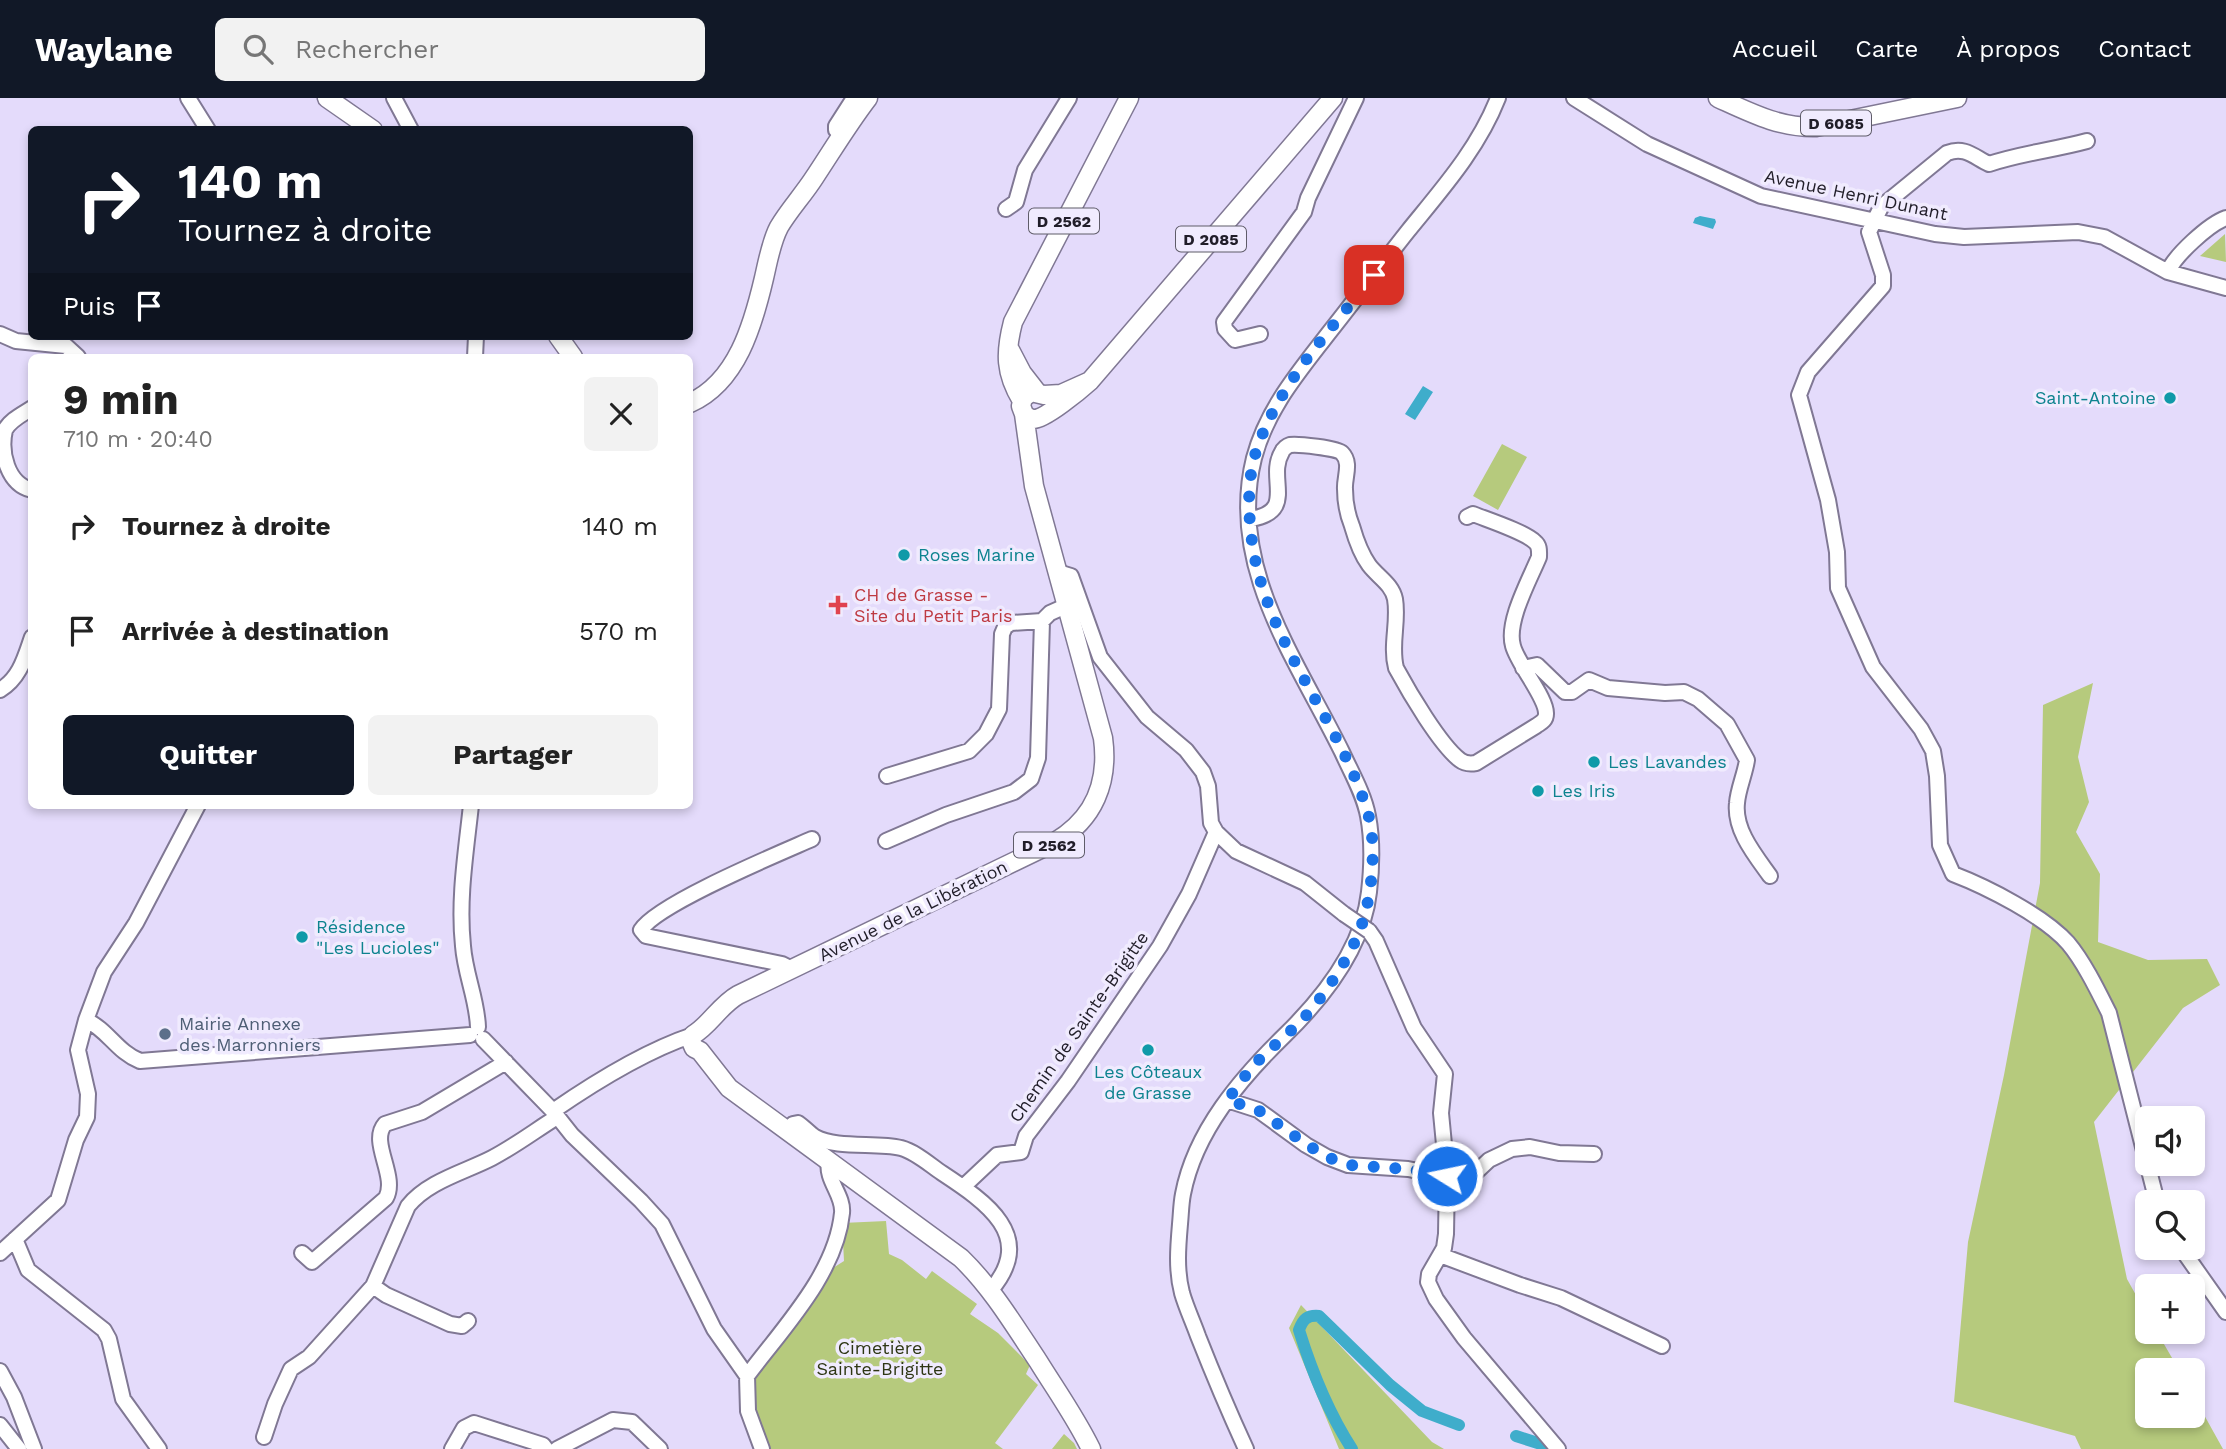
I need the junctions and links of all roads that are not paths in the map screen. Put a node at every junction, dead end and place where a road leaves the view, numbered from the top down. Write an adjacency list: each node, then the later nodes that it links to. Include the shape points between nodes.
1 (188, 98): 14 (street)
2 (327, 98): 15 (main road)
3 (394, 98): 16 (street)
4 (855, 98): 17 (street, via 836,126)
5 (868, 98): 17 (main road)
6 (1069, 98): 19 (street, via 1025,170 1016,202)
7 (1129, 98): 28 (main road, D 2562, via 1013,322 1008,346)
8 (1334, 98): 28 (main road, D 2085, via 1090,381 1069,399)
9 (1356, 98): 25 (street, via 1304,212 1224,322 1235,340)
10 (1574, 98): 21 (street, Avenue Henri Dunant, via 1647,144 1761,196)
11 (1718, 98): 12 (main road, D 6085, via 1796,128)
12 (1957, 98)
13 (1496, 102): 32 (street, via 1458,169 1284,391 1255,455)
14 (206, 126)
15 (367, 126)
16 (409, 126)
17 (841, 134): 27 (main road, via 779,228 741,351 711,390)
18 (2087, 141): 21 (street, via 1989,164 1955,150 1881,207)
19 (1006, 209)
20 (2226, 218): 22 (street, via 2179,255)
21 (1874, 219): 22 (street, Avenue Henri Dunant, via 1964,237 2078,232 2104,237); 58 (street, via 1869,232 1883,286 1808,372 1799,395 1828,500 1838,588 1873,667 1933,751 1940,845 1953,874 2026,910 2068,943 2105,1004)
22 (2168, 272): 23 (street, Avenue Henri Dunant)
23 (2226, 288)
24 (0, 334): 26 (street, via 16,341 66,346)
25 (1260, 334)
26 (75, 354)
27 (693, 401)
28 (1036, 405): 33 (main road, Avenue de la Libération / D 2562, via 1030,469)
29 (28, 411): 30 (street, via 10,423 0,444 1,457 14,481)
30 (28, 488)
31 (1467, 517): 37 (street, via 1473,514 1514,531 1535,541 1539,548 1510,634)
32 (1250, 519): 37 (street, via 1276,507 1283,449 1290,445 1336,449 1344,454 1351,523 1362,554 1392,590 1395,601 1396,668 1459,760 1476,763 1544,720 1544,703); 51 (street, via 1263,594 1350,769 1367,811 1373,847 1359,934 1339,972 1310,1011)
33 (1058, 572): 34 (main road, Avenue de la Libération / D 2562); 42 (street, via 1071,576 1100,657 1147,717 1186,750 1203,772)
34 (1068, 605): 35 (street); 46 (main road, Avenue de la Libération / D 2562, via 1106,757 1100,792 1088,814 1055,842)
35 (1042, 621): 39 (street, via 1005,627 999,709 986,734 969,751); 44 (street, via 1038,758 1031,779 1014,792)
36 (28, 649): 38 (street, via 22,667)
37 (1523, 668): 45 (street, via 1537,665 1565,692 1588,680 1608,688 1684,692 1713,711 1727,724 1747,760 1736,804 1739,826)
38 (0, 690)
39 (887, 776)
40 (196, 809): 47 (street, via 136,923 104,972)
41 (471, 809): 48 (street, via 461,886 462,932 477,1009)
42 (1216, 832): 56 (street, bridge, via 1236,851 1305,883 1376,941 1414,1028 1446,1074 1441,1113); 57 (street, Chemin de Sainte-Brigitte, via 1160,946 1026,1136 1021,1152 997,1154)
43 (812, 839): 46 (street, via 653,916 640,930 646,936)
44 (886, 841)
45 (1770, 876)
46 (792, 969): 49 (main road, Avenue de la Libération / D 2562, via 738,995 715,1014)
47 (86, 1020): 48 (street, via 127,1056 140,1060); 59 (street, via 78,1050 88,1094 87,1117 58,1200)
48 (477, 1033): 50 (street)
49 (697, 1041): 52 (street, via 649,1052); 53 (main road, via 729,1088)
50 (506, 1062): 52 (street); 60 (street, via 422,1112 385,1124 379,1134 390,1188 386,1198 312,1262)
51 (1227, 1100): 56 (street, via 1258,1110 1327,1157 1348,1165); 82 (street, via 1196,1151 1183,1193 1178,1271 1182,1295)
52 (555, 1114): 64 (street, via 493,1158 414,1199); 70 (street, via 662,1224 714,1329)
53 (787, 1131): 55 (main road); 57 (street, via 798,1123 817,1138 901,1148)
54 (1594, 1154): 56 (street, via 1513,1149 1489,1160 1472,1176)
55 (829, 1161): 65 (main road, via 961,1258); 70 (street, via 842,1205 832,1253 818,1281)
56 (1447, 1176): 62 (street, via 1446,1234)
57 (963, 1187): 65 (street, via 992,1209 1006,1230 1009,1254)
58 (2154, 1190)
59 (15, 1239): 61 (street); 75 (street, via 28,1270 104,1330 123,1399)
60 (302, 1253)
61 (0, 1254)
62 (1440, 1255): 68 (street, via 1562,1298); 83 (street, via 1428,1282 1436,1299)
63 (2189, 1260): 66 (street)
64 (373, 1286): 67 (street, via 450,1324 461,1326); 72 (street, via 309,1357 291,1369)
65 (991, 1290): 81 (main road)
66 (2226, 1312)
67 (468, 1321)
68 (1662, 1346)
69 (0, 1371): 74 (street)
70 (747, 1376): 80 (street, via 748,1411)
71 (0, 1425): 73 (street)
72 (264, 1437)
73 (19, 1449)
74 (34, 1449)
75 (159, 1449)
76 (452, 1449): 77 (street, via 464,1428 474,1423)
77 (546, 1449)
78 (557, 1449): 79 (street, via 613,1420 632,1422)
79 (660, 1449)
80 (762, 1449)
81 (1091, 1449)
82 (1246, 1449)
83 (1559, 1449)

